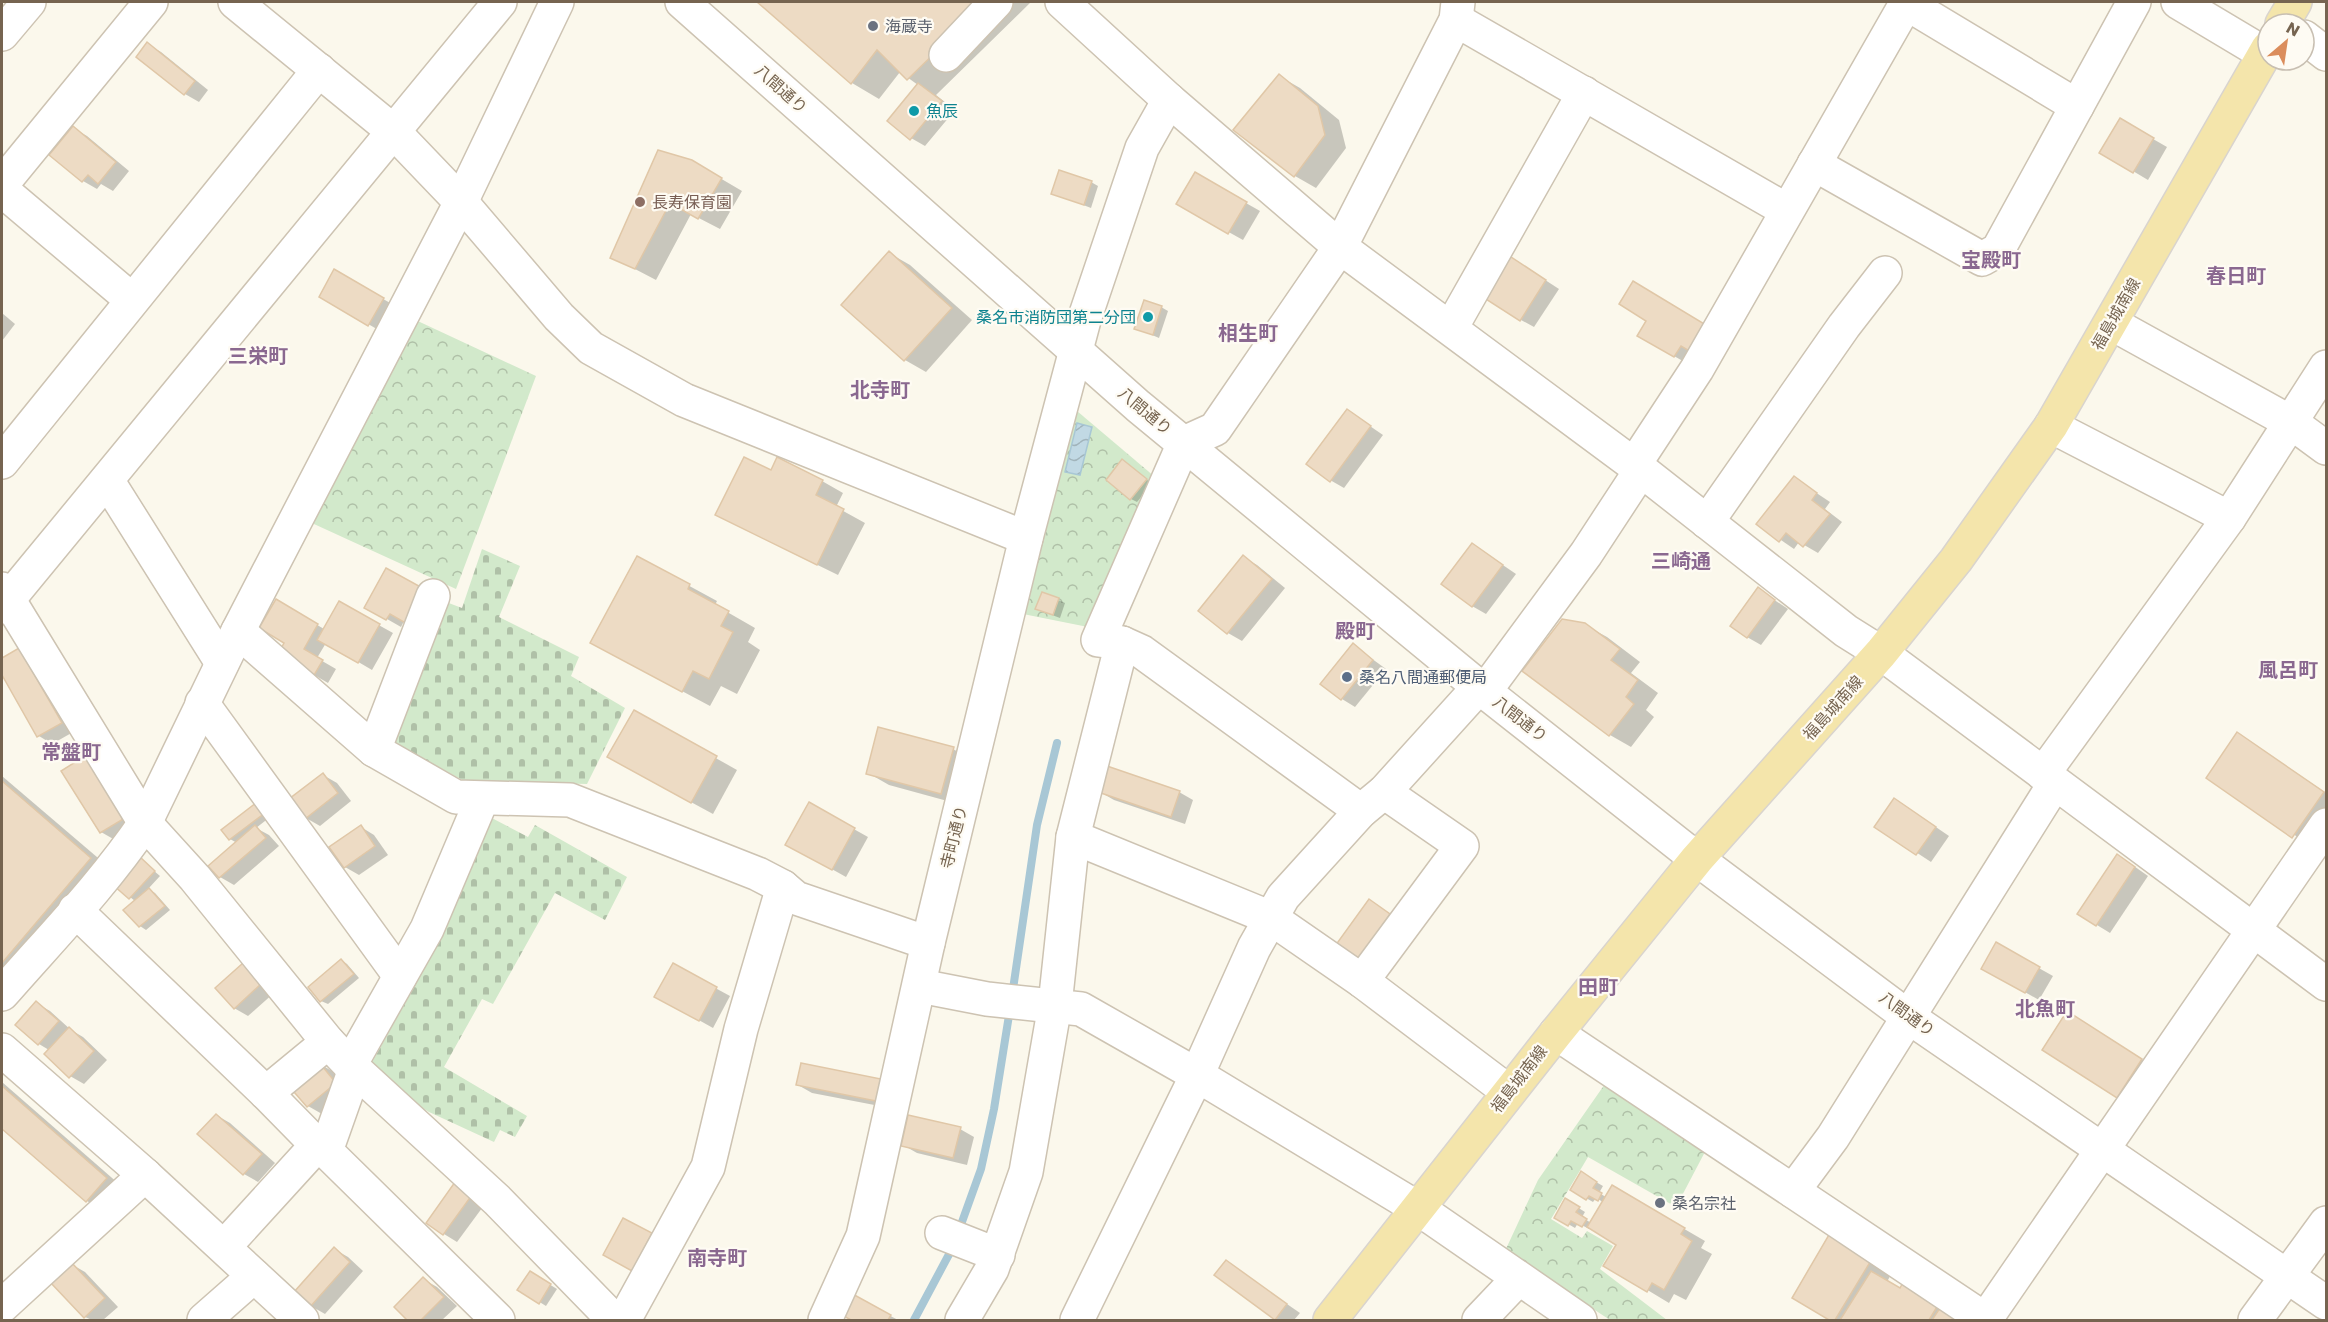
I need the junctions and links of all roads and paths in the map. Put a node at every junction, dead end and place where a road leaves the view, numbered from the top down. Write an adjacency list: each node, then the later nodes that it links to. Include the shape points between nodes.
1 (29, 2): 14 (street)
2 (151, 2): 23 (street)
3 (236, 2): 16 (street)
4 (500, 2): 21 (street)
5 (557, 2): 25 (street)
6 (682, 2): 32 (street, 八間通り)
7 (996, 2): 15 (street)
8 (1906, 2): 20 (street); 22 (street)
9 (2134, 2): 20 (street)
10 (2178, 2): 13 (street)
11 (1082, 8): 19 (street)
12 (1457, 11): 18 (street); 27 (street)
13 (2256, 23)
14 (2, 34)
15 (946, 55)
16 (319, 70): 21 (street); 29 (street)
17 (2258, 72): 30 (main road, 福島城南線)
18 (1584, 93): 26 (street); 31 (street)
19 (1169, 100): 27 (street); 32 (street, 寺町通り, via 1142,148)
20 (2077, 106): 22 (street, via 1998,250 1982,259)
21 (393, 131): 25 (street); 40 (street)
22 (1814, 164): 26 (street)
23 (2, 183)
24 (2, 190): 29 (street)
25 (461, 202): 43 (street, via 559,317 591,348 684,400); 46 (street)
26 (1786, 210): 39 (street)
27 (1340, 247): 31 (street); 36 (street, via 1215,429)
28 (1885, 273): 42 (street)
29 (132, 300): 38 (street)
30 (2111, 323): 34 (street); 35 (main road, 福島城南線)
31 (1451, 328): 39 (street)
32 (1076, 351): 36 (street, 八間通り); 43 (street, 寺町通り)
33 (2326, 367): 34 (street)
34 (2292, 423): 37 (street); 41 (street)
35 (2051, 426): 41 (street); 48 (main road, 福島城南線, via 1956,560)
36 (1184, 443): 47 (street, via 1098,640); 50 (street, 八間通り)
37 (2326, 448)
38 (2, 462)
39 (1638, 468): 42 (street); 50 (street, via 1586,554)
40 (107, 480): 45 (street); 49 (street)
41 (2229, 518): 53 (street)
42 (1707, 522): 48 (street)
43 (1026, 538): 64 (street, 寺町通り)
44 (433, 596): 52 (street)
45 (4, 598): 56 (street)
46 (238, 631): 49 (street); 52 (street)
47 (1122, 643): 55 (street, via 1142,651); 58 (street)
48 (1881, 654): 53 (street); 59 (main road, 福島城南線)
49 (222, 663): 51 (street)
50 (1482, 689): 55 (street); 59 (street, 八間通り)
51 (202, 703): 56 (street); 65 (street)
52 (374, 750): 54 (street, via 456,797)
53 (2049, 779): 63 (street); 71 (street)
54 (482, 800): 60 (street, via 570,800); 65 (street, via 427,929)
55 (1372, 801): 62 (street, via 1283,897); 66 (street, via 1462,846)
56 (144, 823): 61 (street); 74 (street)
57 (2326, 825): 63 (street)
58 (1073, 837): 62 (street); 70 (street)
59 (1697, 859): 71 (street, 八間通り); 72 (main road, 福島城南線)
60 (783, 887): 64 (street, via 796,898); 97 (street, via 741,1029 708,1167)
61 (75, 910): 69 (street); 77 (street)
62 (1271, 918): 66 (street); 75 (street)
63 (2254, 930): 67 (street); 79 (street)
64 (928, 943): 68 (street, 寺町通り)
65 (400, 976): 74 (street)
66 (1362, 981): 76 (street)
67 (2326, 984)
68 (920, 986): 70 (street, via 987,999); 98 (street, 寺町通り, via 863,1236)
69 (2, 994)
70 (1049, 1005): 75 (street, via 1081,1009); 86 (street, via 1026,1172)
71 (1907, 1016): 79 (street, 八間通り); 81 (street, via 1833,1137)
72 (1556, 1033): 76 (main road, 福島城南線); 81 (street)
73 (2, 1050): 80 (street)
74 (345, 1059): 77 (street); 78 (street); 96 (street, via 497,1200)
75 (1197, 1075): 82 (street); 99 (street)
76 (1509, 1092): 82 (main road, 福島城南線)
77 (266, 1093): 78 (street)
78 (322, 1148): 85 (street); 95 (street)
79 (2103, 1151): 88 (street, 八間通り); 103 (street)
80 (146, 1175): 85 (street); 91 (street)
81 (1793, 1191): 103 (street)
82 (1419, 1209): 89 (street); 100 (main road, 福島城南線)
83 (2326, 1223): 88 (street)
84 (953, 1237): 86 (street)
85 (224, 1247): 87 (street)
86 (998, 1255): 92 (street)
87 (254, 1276): 93 (street); 94 (street)
88 (2288, 1276): 90 (street, 八間通り); 104 (street)
89 (1518, 1279): 101 (street); 102 (street)
90 (2326, 1303)
91 (2, 1306)
92 (966, 1319)
93 (204, 1320)
94 (302, 1320)
95 (498, 1320)
96 (614, 1320)
97 (624, 1320)
98 (825, 1320)
99 (1077, 1320)
100 (1330, 1320)
101 (1479, 1320)
102 (1580, 1320)
103 (1985, 1320)
104 (2255, 1320)

